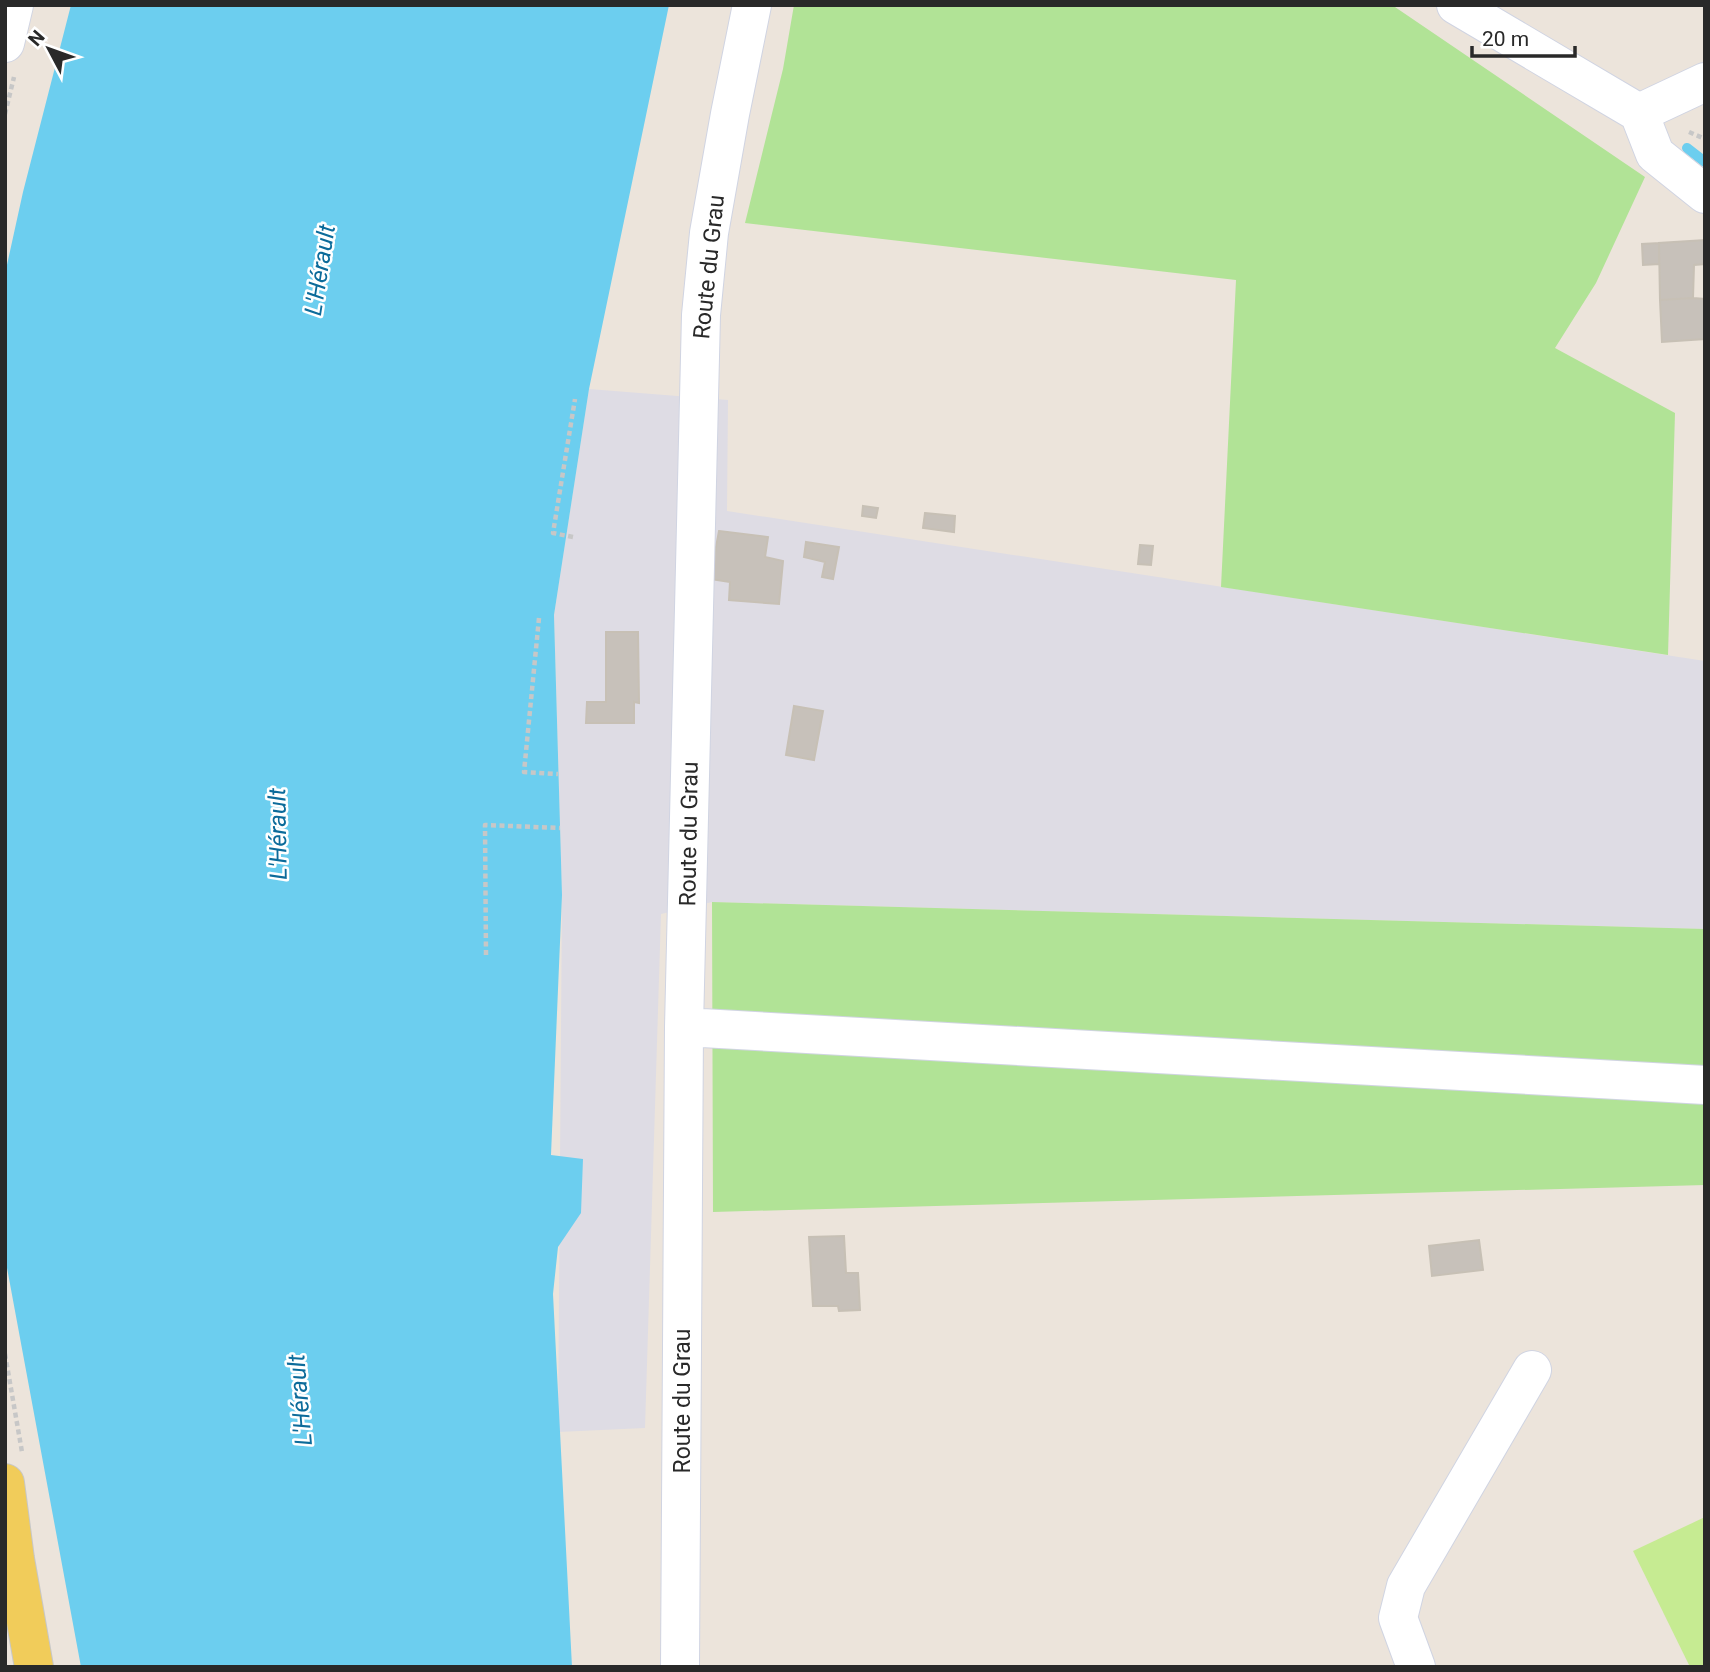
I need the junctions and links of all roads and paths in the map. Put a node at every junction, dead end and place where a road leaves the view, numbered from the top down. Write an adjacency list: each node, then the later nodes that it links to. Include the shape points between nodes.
1 (14, 5): 4 (street)
2 (752, 5): 14 (street, Route du Grau, via 709,233 701,315)
3 (1456, 5): 6 (street)
4 (5, 43)
5 (1705, 82): 6 (street)
6 (1639, 113): 7 (street, via 1655,154)
7 (1705, 194)
8 (575, 399): 9 (path, via 553,533)
9 (573, 537)
10 (539, 618): 11 (path, via 524,772)
11 (558, 774)
12 (560, 828): 13 (path, via 485,825)
13 (486, 955)
14 (684, 1027): 15 (street); 19 (street, Route du Grau)
15 (1705, 1085)
16 (1532, 1370): 20 (street, via 1406,1586 1398,1618)
17 (5, 1483): 18 (main road)
18 (34, 1667)
19 (680, 1667)
20 (1416, 1667)

